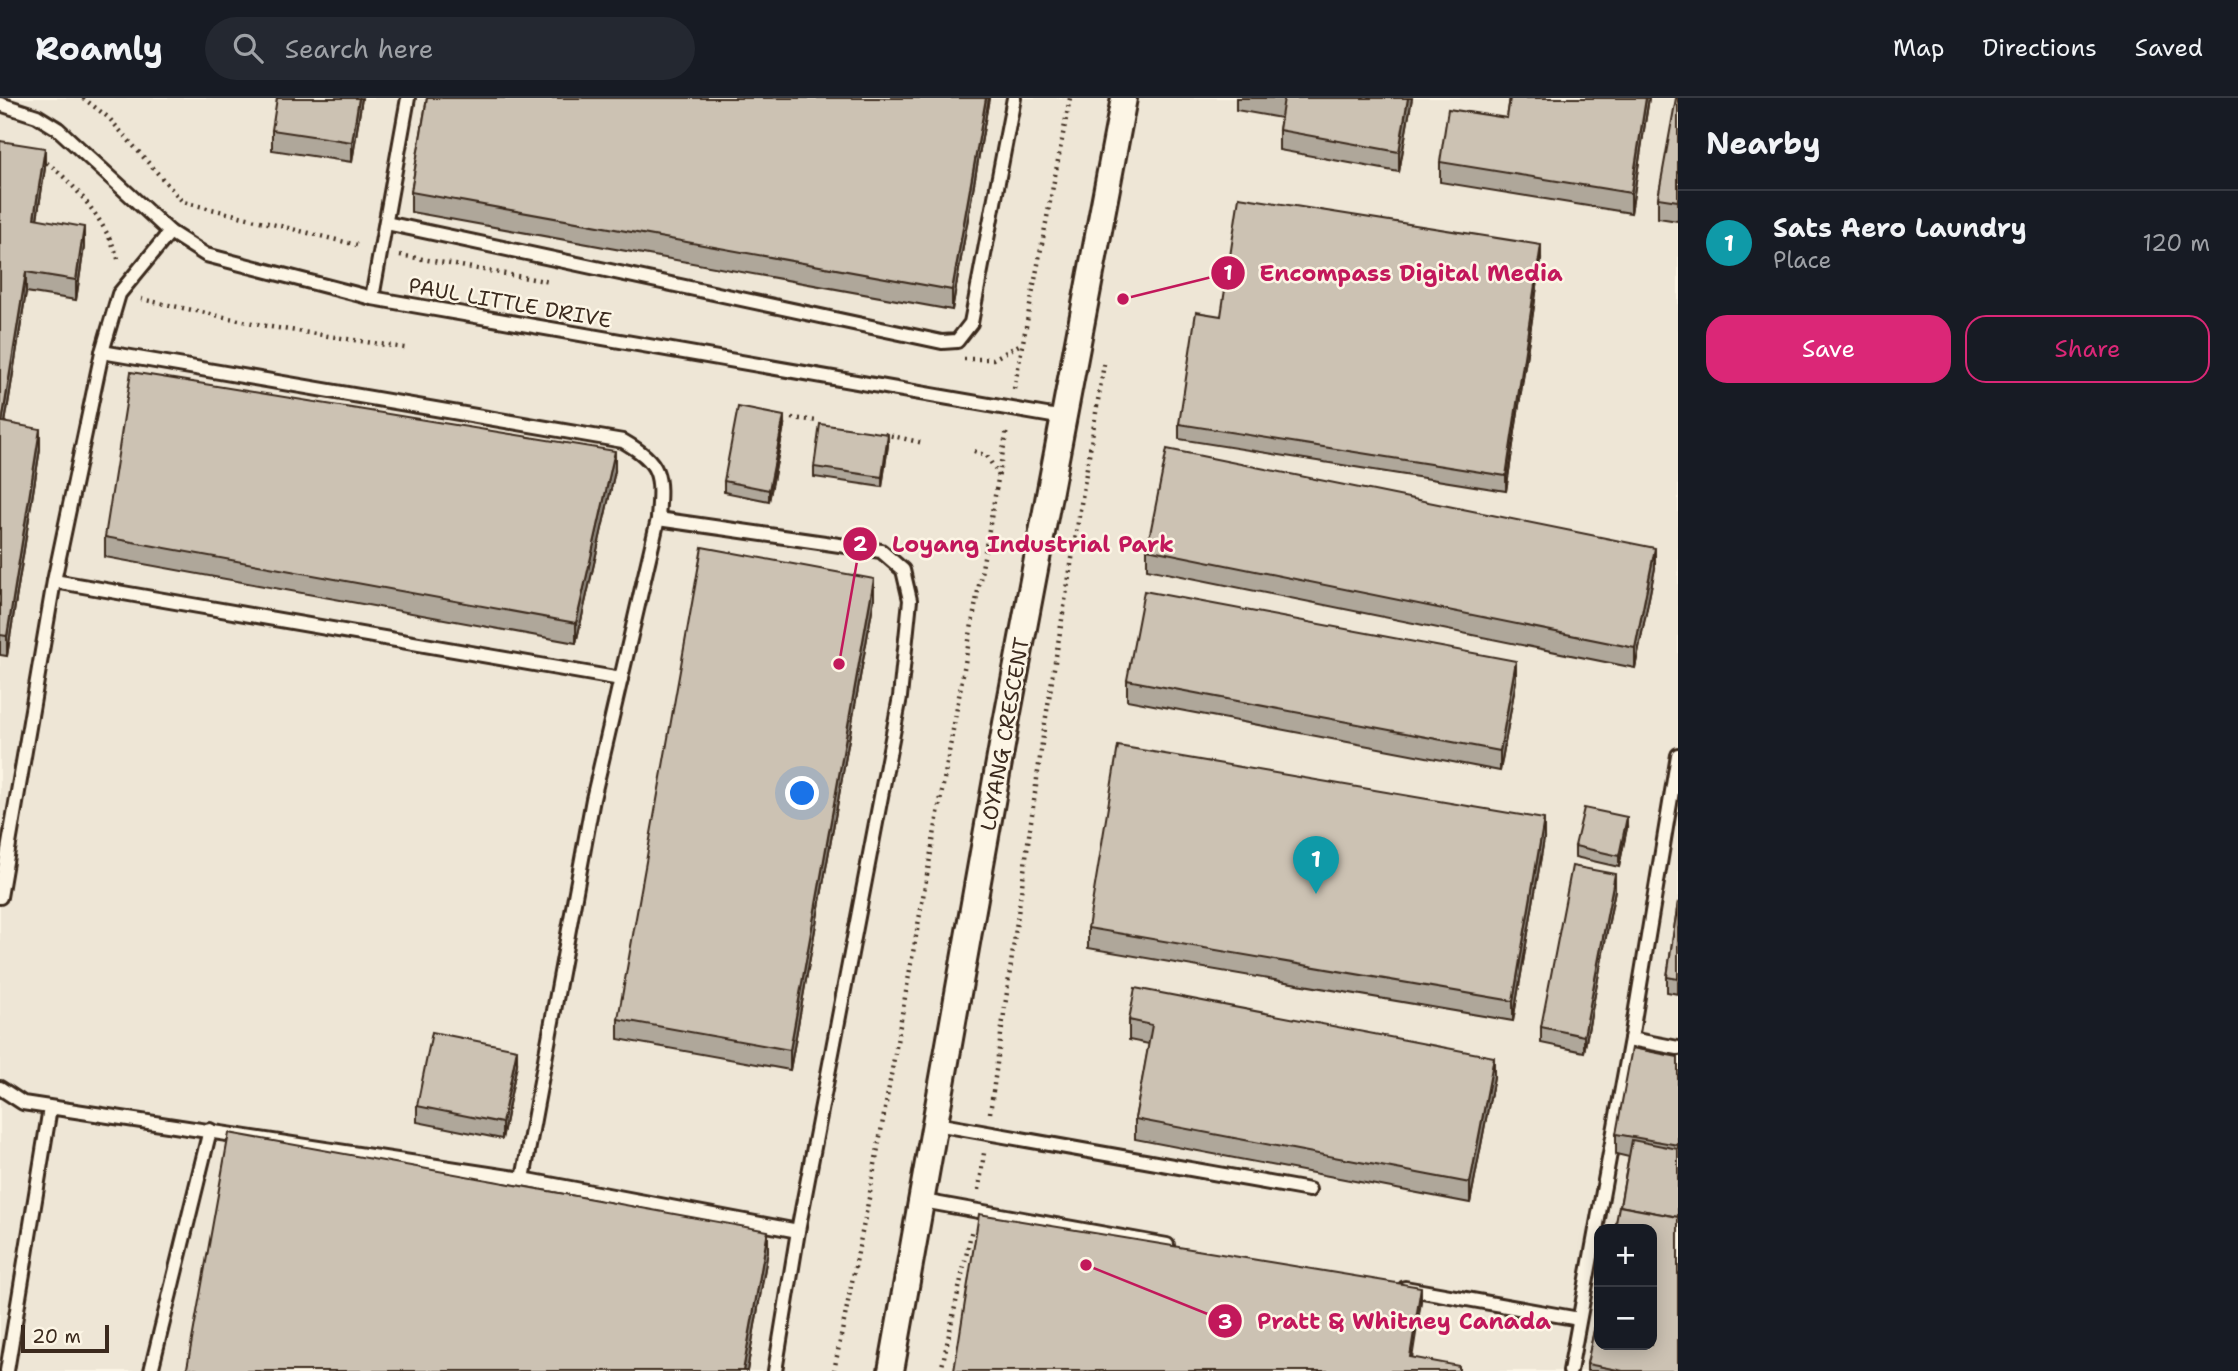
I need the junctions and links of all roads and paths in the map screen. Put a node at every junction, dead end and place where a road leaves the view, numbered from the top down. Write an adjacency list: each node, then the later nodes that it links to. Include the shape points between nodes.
1 (408, 98): 7 (lane)
2 (1014, 98): 7 (lane, via 971,323 957,341 942,342)
3 (1070, 98): 14 (path)
4 (1124, 98): 16 (street, LOYANG CRESCENT)
5 (0, 104): 8 (lane, PAUL LITTLE DRIVE, via 37,116 58,129)
6 (39, 158): 9 (path, via 106,229 114,245)
7 (386, 223): 10 (lane)
8 (170, 232): 9 (lane); 10 (lane, PAUL LITTLE DRIVE, via 206,255)
9 (122, 290): 11 (path, via 271,327); 12 (lane)
10 (372, 298): 14 (lane, PAUL LITTLE DRIVE)
11 (405, 348)
12 (102, 352): 22 (lane, via 623,441 646,454 660,480); 23 (lane)
13 (1105, 360): 34 (path, via 1044,729)
14 (1010, 409): 16 (lane, PAUL LITTLE DRIVE); 21 (path)
15 (792, 418): 17 (path)
16 (1064, 418): 32 (street, LOYANG CRESCENT)
17 (818, 421)
18 (879, 433): 19 (path)
19 (923, 443)
20 (974, 451): 21 (path, via 987,456)
21 (999, 476): 46 (path)
22 (657, 519): 24 (lane); 39 (lane, via 881,551 903,570 910,600 900,697)
23 (54, 581): 24 (lane); 26 (lane)
24 (621, 679): 35 (lane, via 593,799)
25 (1678, 755): 28 (lane)
26 (4, 848): 27 (lane)
27 (0, 897)
28 (1631, 1039): 29 (lane); 42 (lane)
29 (1678, 1048)
30 (0, 1087): 31 (lane, via 23,1103)
31 (50, 1108): 33 (lane); 43 (lane)
32 (936, 1124): 34 (lane); 37 (street, LOYANG CRESCENT)
33 (210, 1130): 35 (lane); 44 (lane)
34 (987, 1133): 36 (lane); 38 (path)
35 (523, 1179): 39 (lane)
36 (1309, 1190)
37 (923, 1200): 38 (lane); 47 (street, LOYANG CRESCENT)
38 (976, 1211): 40 (lane); 48 (path)
39 (799, 1231): 45 (lane)
40 (1175, 1246)
41 (1391, 1285): 42 (lane)
42 (1579, 1319): 49 (lane)
43 (7, 1371)
44 (151, 1371)
45 (775, 1371)
46 (834, 1371)
47 (891, 1371)
48 (941, 1371)
49 (1570, 1371)

